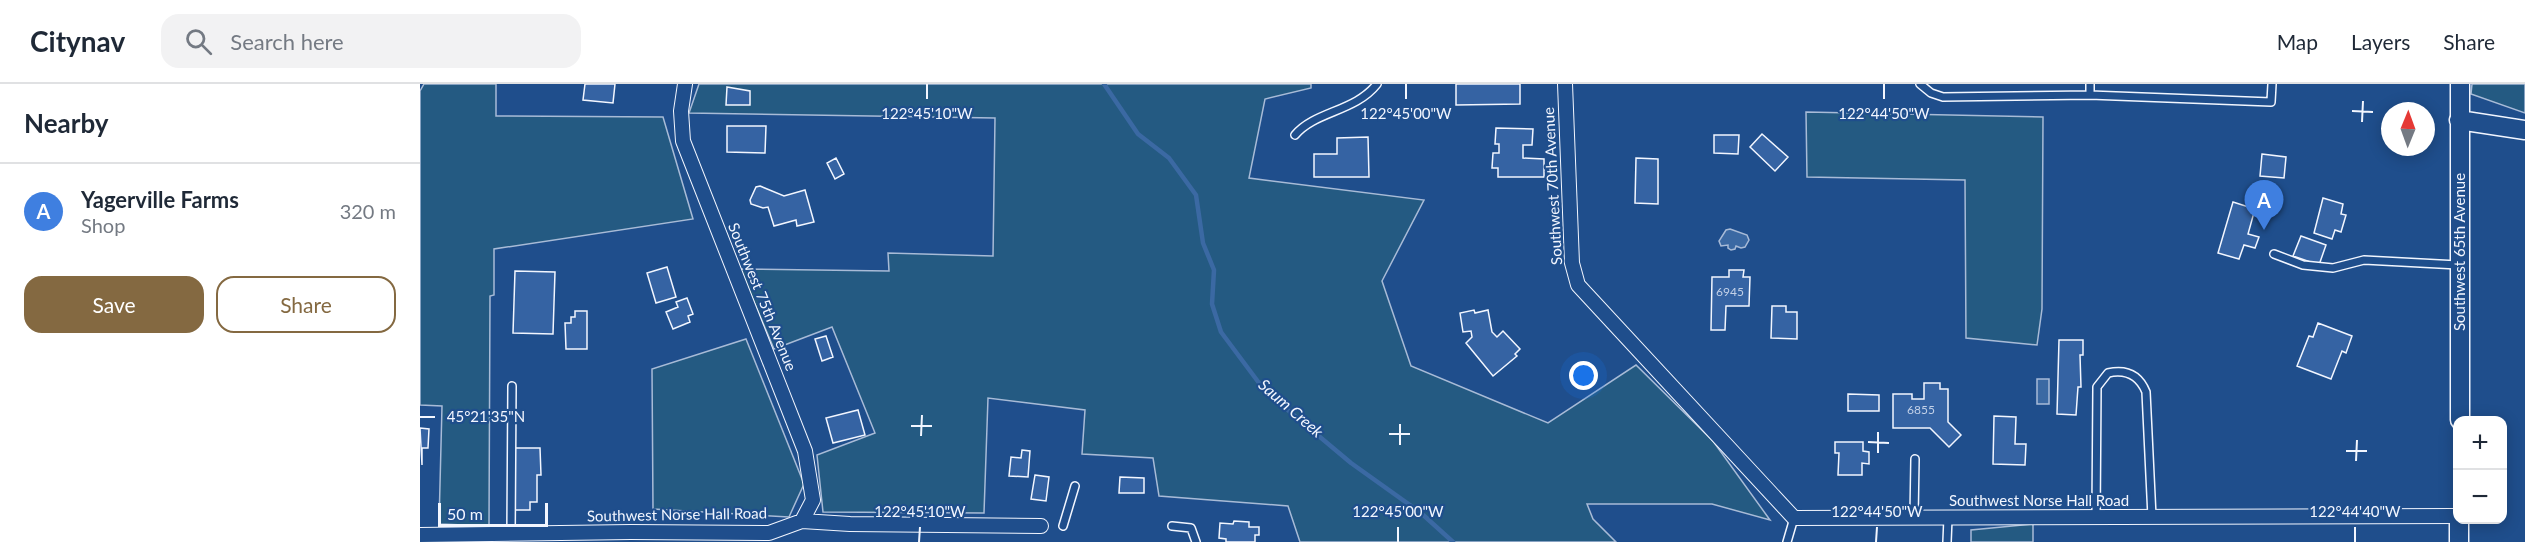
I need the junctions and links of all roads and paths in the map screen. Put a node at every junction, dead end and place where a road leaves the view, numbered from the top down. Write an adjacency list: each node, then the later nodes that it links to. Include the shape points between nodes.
1 (685, 84): 24 (street, Southwest 75th Avenue, via 681,111 683,141 805,451 813,500)
2 (1377, 84): 11 (lane, via 1369,94 1302,127)
3 (1565, 84): 21 (street, Southwest 70th Avenue, via 1572,263 1578,285)
4 (1920, 84): 8 (lane, via 1943,97)
5 (2090, 84): 8 (lane)
6 (2271, 84): 8 (lane, via 2271,102)
7 (2460, 84): 9 (main road, Southwest 65th Avenue)
8 (2090, 95)
9 (2459, 120): 10 (main road); 13 (main road, Southwest 65th Avenue)
10 (2525, 130)
11 (1295, 135)
12 (2274, 254): 13 (lane, via 2303,265 2333,268 2364,260)
13 (2460, 265): 15 (main road, Southwest 65th Avenue)
14 (512, 386): 29 (lane)
15 (2460, 416)
16 (1915, 459): 18 (lane)
17 (1075, 486): 27 (lane)
18 (1914, 517): 21 (street, Southwest Norse Hall Road); 22 (street, Southwest Norse Hall Road)
19 (2096, 517): 20 (street, Southwest Norse Hall Road); 20 (lane, via 2097,387 2108,373 2121,370 2135,376 2146,392); 22 (street, Southwest Norse Hall Road)
20 (2152, 517): 23 (street, Southwest Norse Hall Road)
21 (1794, 518): 33 (lane)
22 (1948, 518): 34 (lane)
23 (2453, 518)
24 (802, 521): 26 (street, Southwest Norse Hall Road); 31 (street, Southwest Norse Hall Road, via 769,533)
25 (2458, 524): 35 (main road)
26 (1041, 526)
27 (1063, 526)
28 (1172, 526): 32 (lane, via 1191,528)
29 (511, 534): 30 (street, Southwest Norse Hall Road); 31 (street, Southwest Norse Hall Road)
30 (420, 535)
31 (631, 537)
32 (1197, 542)
33 (1786, 542)
34 (1947, 542)
35 (2459, 542)

